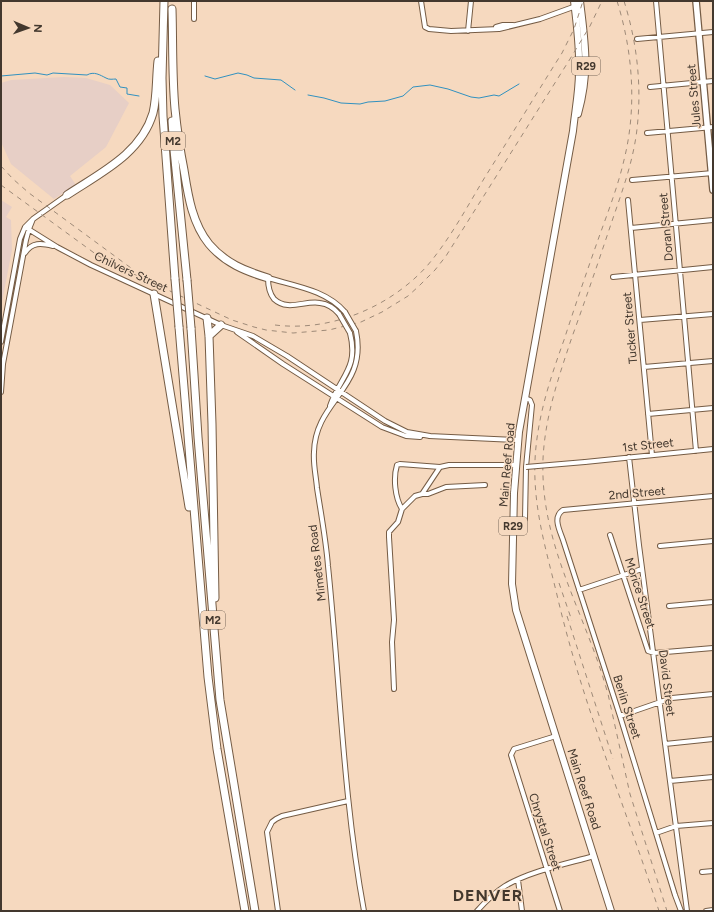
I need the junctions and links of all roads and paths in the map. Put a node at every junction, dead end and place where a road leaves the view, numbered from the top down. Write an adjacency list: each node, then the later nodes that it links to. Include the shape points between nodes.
1 (164, 1): 9 (highway, M2)
2 (194, 1): 10 (street)
3 (421, 1): 11 (street, via 424,24 427,28)
4 (472, 1): 11 (street)
5 (656, 1): 14 (street, Doran Street)
6 (696, 1): 13 (main road, Jules Street)
7 (578, 3): 11 (street, via 547,17 516,25); 57 (main road, Main Reef Road / R29, via 579,71 573,131)
8 (172, 5): 39 (highway, via 175,108 186,182 196,224 209,244 230,263); 91 (highway, M2, bridge, via 171,108 191,328)
9 (164, 12): 27 (highway, via 155,102 146,130 121,160); 81 (highway, M2, bridge, via 163,116)
10 (194, 19)
11 (468, 31)
12 (713, 32): 13 (street)
13 (699, 34): 14 (street); 17 (main road, Jules Street)
14 (659, 37): 15 (street); 18 (street, Doran Street)
15 (637, 39)
16 (713, 81): 17 (street)
17 (703, 82): 18 (street); 20 (main road, Jules Street)
18 (663, 86): 19 (street); 21 (street, Doran Street)
19 (650, 87)
20 (710, 127): 21 (street); 23 (main road, Jules Street)
21 (668, 131): 22 (street); 24 (street, Doran Street)
22 (647, 133)
23 (712, 173): 24 (street); 26 (main road, Jules Street)
24 (671, 177): 25 (street); 30 (street, Doran Street)
25 (632, 180)
26 (713, 190)
27 (67, 195): 31 (street, via 33,219)
28 (628, 200): 32 (street, Tucker Street)
29 (713, 220): 30 (street)
30 (676, 223): 32 (street); 36 (street, Doran Street)
31 (27, 228): 33 (street, Chilvers Street); 34 (street); 48 (street, via 20,239)
32 (631, 228): 37 (street, Tucker Street)
33 (57, 247): 34 (street, via 43,243 34,244); 40 (street, Chilvers Street)
34 (24, 256): 53 (street)
35 (713, 267): 36 (street)
36 (679, 270): 37 (street); 42 (street, Doran Street)
37 (635, 275): 38 (street); 44 (street, Tucker Street)
38 (613, 277)
39 (268, 278): 52 (street, bridge, via 270,292 280,303 289,305 319,302 331,306 339,314 350,333 352,360); 54 (street, Mimetes Road, bridge, via 324,295 335,301 345,312 356,331 358,348 356,364)
40 (154, 294): 43 (street, Chilvers Street); 81 (highway)
41 (713, 314): 42 (street)
42 (684, 317): 44 (street); 50 (street, Doran Street)
43 (207, 318): 45 (street, Chilvers Street); 47 (highway)
44 (640, 320): 51 (street, Tucker Street)
45 (221, 325): 46 (street, Chilvers Street); 47 (highway)
46 (232, 329): 52 (street, Chilvers Street, via 253,336); 55 (street, Chilvers Street)
47 (209, 336): 91 (highway)
48 (1, 342)
49 (713, 361): 50 (street)
50 (688, 363): 51 (street); 60 (street, Doran Street)
51 (644, 368): 61 (street, Tucker Street)
52 (337, 389): 54 (street, Chilvers Street); 55 (street)
53 (1, 392)
54 (342, 392): 56 (street, Mimetes Road); 62 (street, Chilvers Street, via 400,429)
55 (333, 395): 56 (street, Chilvers Street); 58 (street)
56 (338, 398): 58 (street, Mimetes Road); 62 (street, Chilvers Street, via 393,432 410,436)
57 (525, 398): 63 (main road, Main Reef Road / R29); 70 (street, via 530,400 532,405)
58 (330, 406): 101 (street, Mimetes Road, via 316,436 314,463 328,565)
59 (713, 408): 60 (street)
60 (692, 410): 61 (street); 65 (street, Doran Street)
61 (648, 414): 66 (street, Tucker Street)
62 (430, 436): 63 (street, Chilvers Street)
63 (518, 440): 68 (main road, Main Reef Road / R29)
64 (713, 449): 65 (street, 1st Street)
65 (696, 451): 66 (street, 1st Street)
66 (652, 455): 67 (street, 1st Street)
67 (628, 457): 70 (street, 1st Street, bridge); 74 (street, David Street)
68 (516, 465): 69 (street); 77 (main road, Main Reef Road / R29)
69 (440, 466): 72 (street); 75 (street, via 397,466 396,493)
70 (526, 467): 77 (street, via 525,519 521,523)
71 (485, 485): 72 (street, via 446,487)
72 (422, 494): 75 (street, via 414,496)
73 (713, 496): 74 (street, 2nd Street)
74 (634, 504): 76 (street, 2nd Street); 82 (street, David Street)
75 (402, 509): 92 (street, via 398,522 389,535 394,620)
76 (563, 510): 84 (street, Berlin Street, via 558,516 558,524)
77 (514, 520): 96 (main road, Main Reef Road / R29, via 512,584 515,606)
78 (610, 535): 83 (street, Morice Street)
79 (713, 542): 80 (street)
80 (660, 546)
81 (196, 548): 111 (highway, M2, via 212,715)
82 (642, 569): 83 (street); 87 (street, David Street)
83 (623, 575): 84 (street); 88 (street, Morice Street)
84 (579, 590): 95 (street, Berlin Street)
85 (713, 602): 86 (street)
86 (670, 606)
87 (650, 633): 88 (street); 90 (street, David Street)
88 (643, 635): 90 (street, Morice Street, via 648,650)
89 (713, 648): 90 (street)
90 (654, 653): 94 (street, David Street)
91 (216, 659): 112 (highway, M2, via 225,736)
92 (394, 689)
93 (713, 694): 94 (street, via 672,698)
94 (660, 702): 95 (street); 98 (street, David Street)
95 (620, 716): 104 (street, Berlin Street)
96 (556, 736): 105 (main road, Main Reef Road / R29); 106 (street, Chrystal Street, via 511,752 511,759)
97 (713, 739): 98 (street)
98 (665, 744): 100 (street, David Street)
99 (713, 777): 100 (street)
100 (670, 781): 103 (street, David Street)
101 (348, 802): 113 (street, via 282,816 269,826 267,838); 114 (street, Mimetes Road)
102 (713, 823): 103 (street)
103 (676, 826): 104 (street); 120 (street, David Street)
104 (656, 833): 119 (street, Berlin Street)
105 (594, 856): 106 (street); 118 (main road, Main Reef Road / R29)
106 (547, 870): 109 (street); 117 (street, Chrystal Street)
107 (713, 871): 108 (street)
108 (702, 872)
109 (518, 880): 115 (street, via 503,887); 116 (street)
110 (713, 910): 121 (street)
111 (245, 911)
112 (256, 911)
113 (278, 911)
114 (364, 911)
115 (477, 911)
116 (522, 911)
117 (560, 911)
118 (611, 911)
119 (681, 911)
120 (687, 911)
121 (706, 911)

